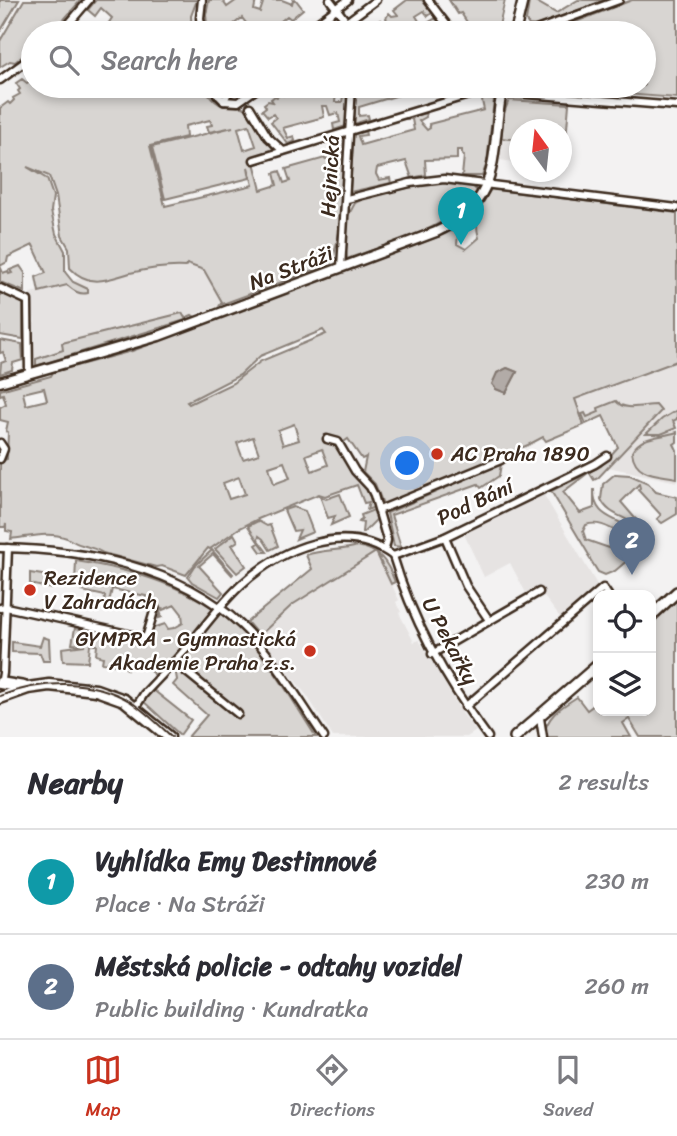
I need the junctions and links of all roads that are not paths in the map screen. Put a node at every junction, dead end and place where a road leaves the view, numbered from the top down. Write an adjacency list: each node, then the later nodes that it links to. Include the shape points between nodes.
1 (89, 0): 10 (street)
2 (202, 0): 11 (street)
3 (330, 0): 9 (street)
4 (348, 0): 9 (street)
5 (376, 0): 14 (street)
6 (428, 0): 15 (street)
7 (523, 0): 16 (street)
8 (619, 0): 17 (street)
9 (338, 8): 12 (street); 13 (street)
10 (71, 21)
11 (200, 21)
12 (320, 21)
13 (346, 21)
14 (348, 21)
15 (444, 21)
16 (521, 21)
17 (556, 21)
18 (21, 65): 19 (street)
19 (0, 80)
20 (221, 98): 27 (street)
21 (226, 98): 27 (street)
22 (244, 98): 27 (street)
23 (351, 98): 30 (street, Hejnická)
24 (459, 98): 30 (street)
25 (502, 98): 33 (street, Na Stráži)
26 (595, 98): 28 (street)
27 (224, 101)
28 (677, 106)
29 (250, 107): 31 (street, via 268,137)
30 (350, 131): 31 (street); 34 (street, Hejnická)
31 (283, 151): 32 (street)
32 (254, 160)
33 (488, 183): 34 (street, via 429,180); 35 (street); 36 (street, Na Stráži, via 471,209 446,227)
34 (347, 199): 36 (street, Hejnická)
35 (677, 208)
36 (341, 268): 38 (street, Na Stráži, via 147,340)
37 (0, 288): 38 (street, via 27,301)
38 (29, 374): 39 (street, Na Stráži)
39 (0, 382)
40 (327, 439): 45 (street, via 338,442 370,487)
41 (0, 443): 43 (street, via 4,449)
42 (607, 456): 46 (street, Pod Bání)
43 (0, 459)
44 (501, 460): 45 (street)
45 (379, 510): 49 (street)
46 (445, 537): 50 (street, Pod Bání); 58 (street, via 466,586)
47 (0, 548): 48 (street)
48 (8, 548): 54 (street, via 60,552 158,574); 55 (street)
49 (385, 549): 50 (street); 54 (street, via 341,539 307,545 243,583)
50 (393, 556): 59 (street, U Pekařky)
51 (539, 592): 58 (street)
52 (677, 592): 57 (main road)
53 (593, 597): 65 (street)
54 (220, 607): 60 (street); 70 (street, via 262,648)
55 (3, 608): 56 (street, via 146,638); 62 (street)
56 (155, 608)
57 (656, 611)
58 (489, 620): 59 (street)
59 (432, 654): 65 (street, U Pekařky)
60 (174, 662): 66 (street); 67 (street)
61 (593, 670): 68 (main road)
62 (0, 684): 63 (main road)
63 (28, 688): 64 (main road); 66 (main road, via 49,685 96,690)
64 (0, 698)
65 (465, 707): 71 (street, U Pekařky)
66 (135, 708): 69 (main road)
67 (238, 714)
68 (540, 718): 72 (main road); 73 (street)
69 (169, 737)
70 (324, 737)
71 (488, 737)
72 (515, 737)
73 (543, 737)

